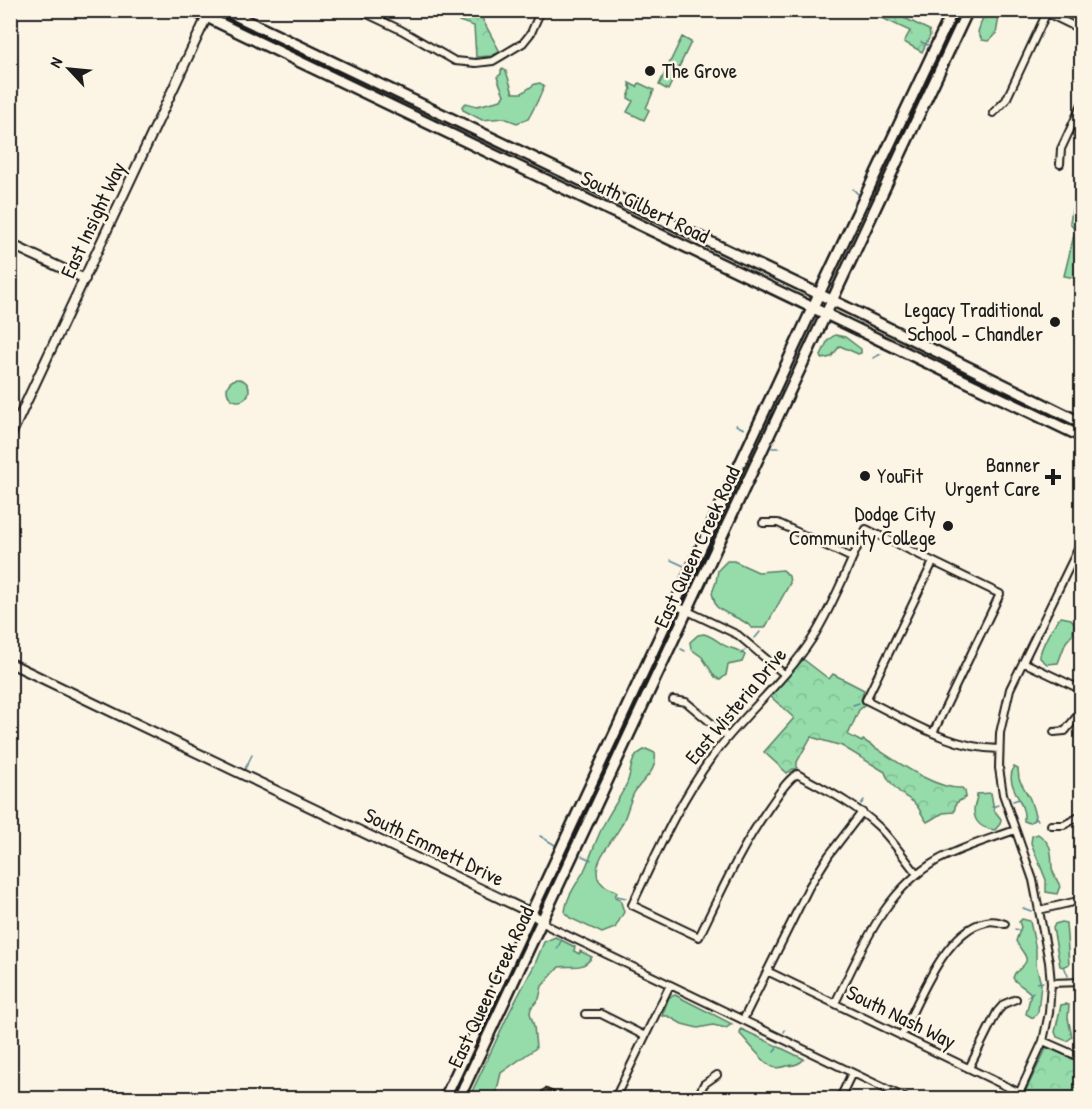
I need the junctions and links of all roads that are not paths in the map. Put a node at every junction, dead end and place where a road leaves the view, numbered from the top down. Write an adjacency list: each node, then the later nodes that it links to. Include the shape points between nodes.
1 (192, 10): 8 (main road, South Gilbert Road)
2 (224, 10): 12 (main road, South Gilbert Road)
3 (359, 10): 4 (street, via 454,60 484,63 503,57 523,43)
4 (541, 10)
5 (953, 10): 19 (main road, East Queen Creek Road)
6 (968, 10): 20 (main road, East Queen Creek Road)
7 (1047, 12): 9 (street); 11 (street, via 1006,100)
8 (208, 14): 14 (main road, South Gilbert Road); 18 (street, East Insight Way)
9 (1082, 30)
10 (1082, 104): 13 (street, via 1061,148)
11 (993, 113)
12 (529, 156): 14 (main road); 15 (main road, South Gilbert Road)
13 (1060, 164)
14 (523, 169): 16 (main road, South Gilbert Road)
15 (674, 226): 16 (main road); 19 (main road, South Gilbert Road)
16 (668, 238): 21 (main road, South Gilbert Road)
17 (10, 244): 18 (street)
18 (85, 279): 24 (street, East Insight Way)
19 (819, 294): 20 (main road, South Gilbert Road); 21 (main road, East Queen Creek Road)
20 (833, 301): 22 (main road, East Queen Creek Road); 23 (main road, South Gilbert Road)
21 (812, 308): 22 (main road, South Gilbert Road); 26 (main road, East Queen Creek Road)
22 (826, 315): 25 (main road, South Gilbert Road); 27 (main road, East Queen Creek Road)
23 (1082, 423)
24 (10, 437)
25 (1082, 437)
26 (747, 450): 27 (main road); 32 (main road, East Queen Creek Road)
27 (759, 456): 33 (main road, East Queen Creek Road)
28 (763, 523): 30 (street, via 778,523)
29 (1082, 541): 34 (street)
30 (852, 558): 31 (street, East Wisteria Drive, via 866,529); 36 (street, East Wisteria Drive, via 813,638)
31 (933, 562): 41 (street, via 866,700); 41 (street, via 1000,594)
32 (675, 605): 33 (street); 51 (main road, East Queen Creek Road)
33 (687, 611): 36 (street, via 746,640); 51 (main road, East Queen Creek Road)
34 (1023, 662): 37 (street); 43 (street, via 1005,705)
35 (10, 663): 51 (street, South Emmett Drive)
36 (784, 674): 42 (street, East Wisteria Drive)
37 (1082, 690)
38 (673, 700): 42 (street, via 686,702)
39 (1082, 710): 40 (street, via 1065,730)
40 (1054, 732)
41 (933, 733): 43 (street, via 962,745)
42 (728, 738): 44 (street, East Wisteria Drive, via 685,798 632,905 699,937 746,842 797,774)
43 (999, 749): 47 (street, via 1003,794)
44 (862, 812): 48 (street); 53 (street, via 809,887)
45 (1082, 815): 46 (street, via 1064,825)
46 (1051, 825)
47 (1015, 830): 48 (street, via 941,859); 50 (street)
48 (917, 874): 58 (street, via 884,908)
49 (1082, 900): 50 (street)
50 (1039, 910): 55 (street)
51 (537, 918): 56 (street, South Emmett Drive, via 552,929); 70 (main road, East Queen Creek Road); 71 (main road, East Queen Creek Road)
52 (1005, 924): 62 (street, via 986,922 957,939 940,960)
53 (767, 971): 58 (street, South Nash Way); 60 (street)
54 (1082, 982): 55 (street)
55 (1051, 983): 63 (street)
56 (670, 985): 60 (street, South Emmett Drive); 61 (street)
57 (1016, 999): 65 (street, via 997,1012)
58 (835, 1003): 62 (street, South Nash Way)
59 (585, 1014): 61 (street, via 601,1014)
60 (743, 1020): 66 (street, South Emmett Drive)
61 (645, 1036): 73 (street)
62 (902, 1036): 65 (street, South Nash Way)
63 (1043, 1041): 64 (street); 69 (street)
64 (1082, 1058)
65 (969, 1068): 69 (street, South Nash Way)
66 (852, 1073): 75 (street); 76 (street, South Emmett Drive)
67 (717, 1075): 74 (street, via 704,1084)
68 (544, 1096): 72 (street)
69 (1018, 1096)
70 (445, 1098)
71 (459, 1098)
72 (556, 1098)
73 (615, 1098)
74 (697, 1098)
75 (840, 1098)
76 (905, 1098)

